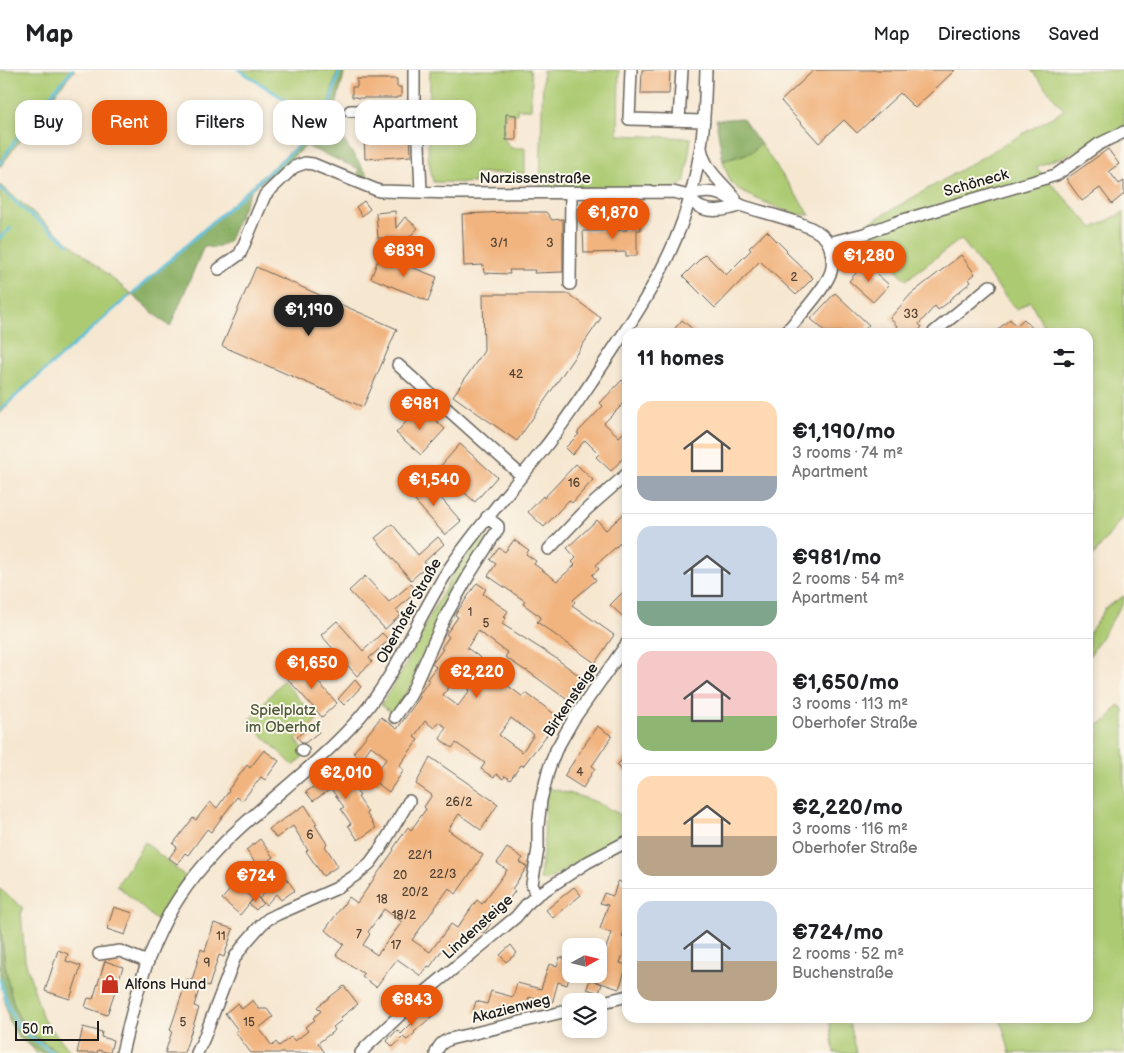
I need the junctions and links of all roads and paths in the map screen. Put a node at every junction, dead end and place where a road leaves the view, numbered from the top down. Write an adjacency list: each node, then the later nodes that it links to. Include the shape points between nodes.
1 (414, 70): 5 (street)
2 (631, 70): 8 (street, via 629,118)
3 (682, 70): 8 (street)
4 (706, 70): 9 (street, Oberhofer Straße)
5 (414, 100)
6 (350, 111): 7 (street)
7 (355, 111)
8 (679, 120): 9 (street)
9 (704, 121): 12 (street, Oberhofer Straße)
10 (1124, 132): 17 (street, Schöneck, via 1099,144 1056,176)
11 (419, 145): 13 (street)
12 (701, 146): 15 (street, Oberhofer Straße); 16 (street, via 702,157 709,169)
13 (421, 192): 14 (street, Narzissenstraße); 18 (street, Narzissenstraße, via 379,191 313,164 294,167 265,195 240,254)
14 (571, 193): 15 (street, Narzissenstraße, via 673,192); 19 (street)
15 (690, 196): 16 (street, via 704,192 720,194); 16 (street, via 702,208 732,209); 21 (street, Oberhofer Straße, via 673,244)
16 (741, 205): 17 (street, via 816,231)
17 (828, 243): 22 (street, via 832,268 829,277)
18 (219, 269)
19 (570, 284)
20 (990, 286): 23 (street)
21 (628, 328)
22 (789, 328)
23 (939, 328)
24 (622, 337): 26 (street, Oberhofer Straße)
25 (398, 365): 26 (street)
26 (522, 476): 28 (street, Oberhofer Straße)
27 (622, 478): 29 (street, via 587,508)
28 (488, 517): 31 (street, via 498,529 445,617 410,696); 36 (street, Oberhofer Straße, via 437,588 374,701 335,743 253,815 198,871 162,926)
29 (549, 549)
30 (622, 651): 34 (street, Birkensteige, via 573,720 549,768 541,800 532,884)
31 (395, 717)
32 (409, 801): 41 (street, via 370,863 336,889 268,920 246,942 229,969)
33 (622, 844): 34 (street, Lindensteige)
34 (536, 896): 42 (street, Lindensteige, via 516,917 418,998)
35 (99, 954): 36 (street, via 120,951)
36 (148, 962): 40 (street, Oberhofer Straße)
37 (622, 997): 38 (street)
38 (607, 1001)
39 (562, 1012): 43 (street, Akazienweg, via 450,1039 439,1046)
40 (122, 1053)
41 (197, 1053)
42 (361, 1053)
43 (436, 1053)

